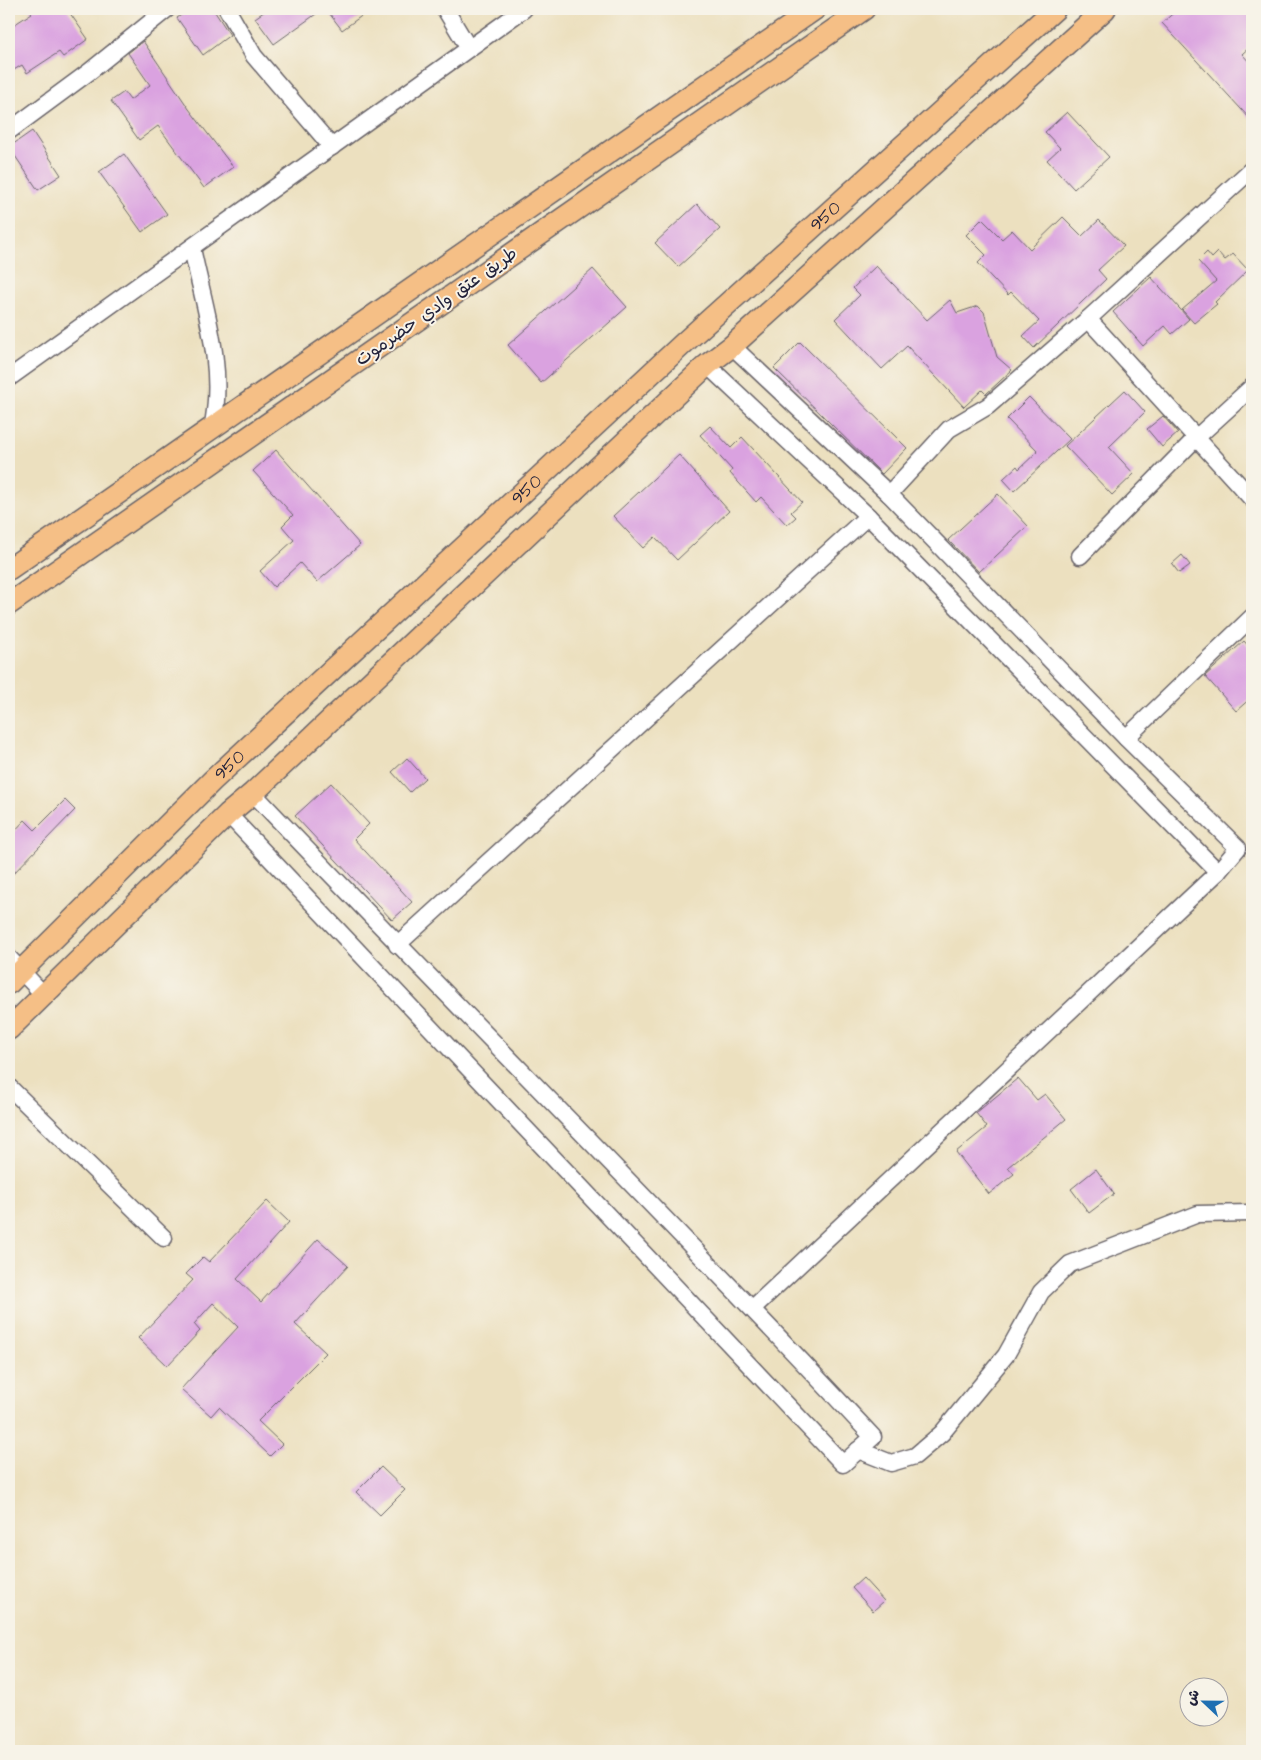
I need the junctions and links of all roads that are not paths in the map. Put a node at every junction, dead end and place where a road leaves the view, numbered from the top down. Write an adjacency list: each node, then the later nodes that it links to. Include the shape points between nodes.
1 (167, 9): 10 (street)
2 (227, 9): 12 (street, via 254,56)
3 (445, 9): 9 (street)
4 (524, 9): 9 (street)
5 (815, 9): 21 (main road, طريق عتق وادي حضرموت)
6 (864, 9): 28 (main road, طريق عتق وادي حضرموت)
7 (1055, 9): 11 (main road, 950 / 950)
8 (1105, 9): 13 (main road, 950)
9 (468, 47): 12 (street)
10 (9, 131)
11 (910, 140): 13 (main road); 35 (main road, 950 / 950, via 685,342)
12 (332, 147): 15 (street)
13 (931, 166): 17 (main road, 950)
14 (1252, 169): 16 (street)
15 (192, 248): 19 (street); 21 (street, via 216,363 217,395)
16 (1088, 319): 22 (street); 23 (street, via 988,406 949,429)
17 (732, 346): 18 (main road, 950); 23 (street)
18 (707, 366): 25 (street); 31 (main road, 950)
19 (9, 378)
20 (1252, 387): 22 (street)
21 (212, 428): 27 (main road, طريق عتق وادي حضرموت)
22 (1196, 438): 24 (street); 26 (street)
23 (889, 494): 30 (street)
24 (1252, 499)
25 (868, 516): 33 (street); 34 (street)
26 (1080, 556)
27 (9, 570)
28 (9, 604)
29 (1252, 617): 30 (street)
30 (1126, 738): 33 (street, via 1238,848)
31 (253, 793): 32 (main road, 950); 34 (street)
32 (228, 814): 36 (main road, 950); 42 (street, via 843,1464)
33 (1218, 872): 41 (street)
34 (397, 945): 41 (street)
35 (13, 970): 36 (street)
36 (44, 994): 37 (main road, 950)
37 (9, 1029)
38 (9, 1087): 40 (street)
39 (1252, 1213): 42 (street, via 1198,1214 1070,1264 1041,1292 1006,1355 942,1433 915,1456 891,1463)
40 (164, 1238)
41 (753, 1308): 42 (street, via 873,1437)
42 (858, 1450)

